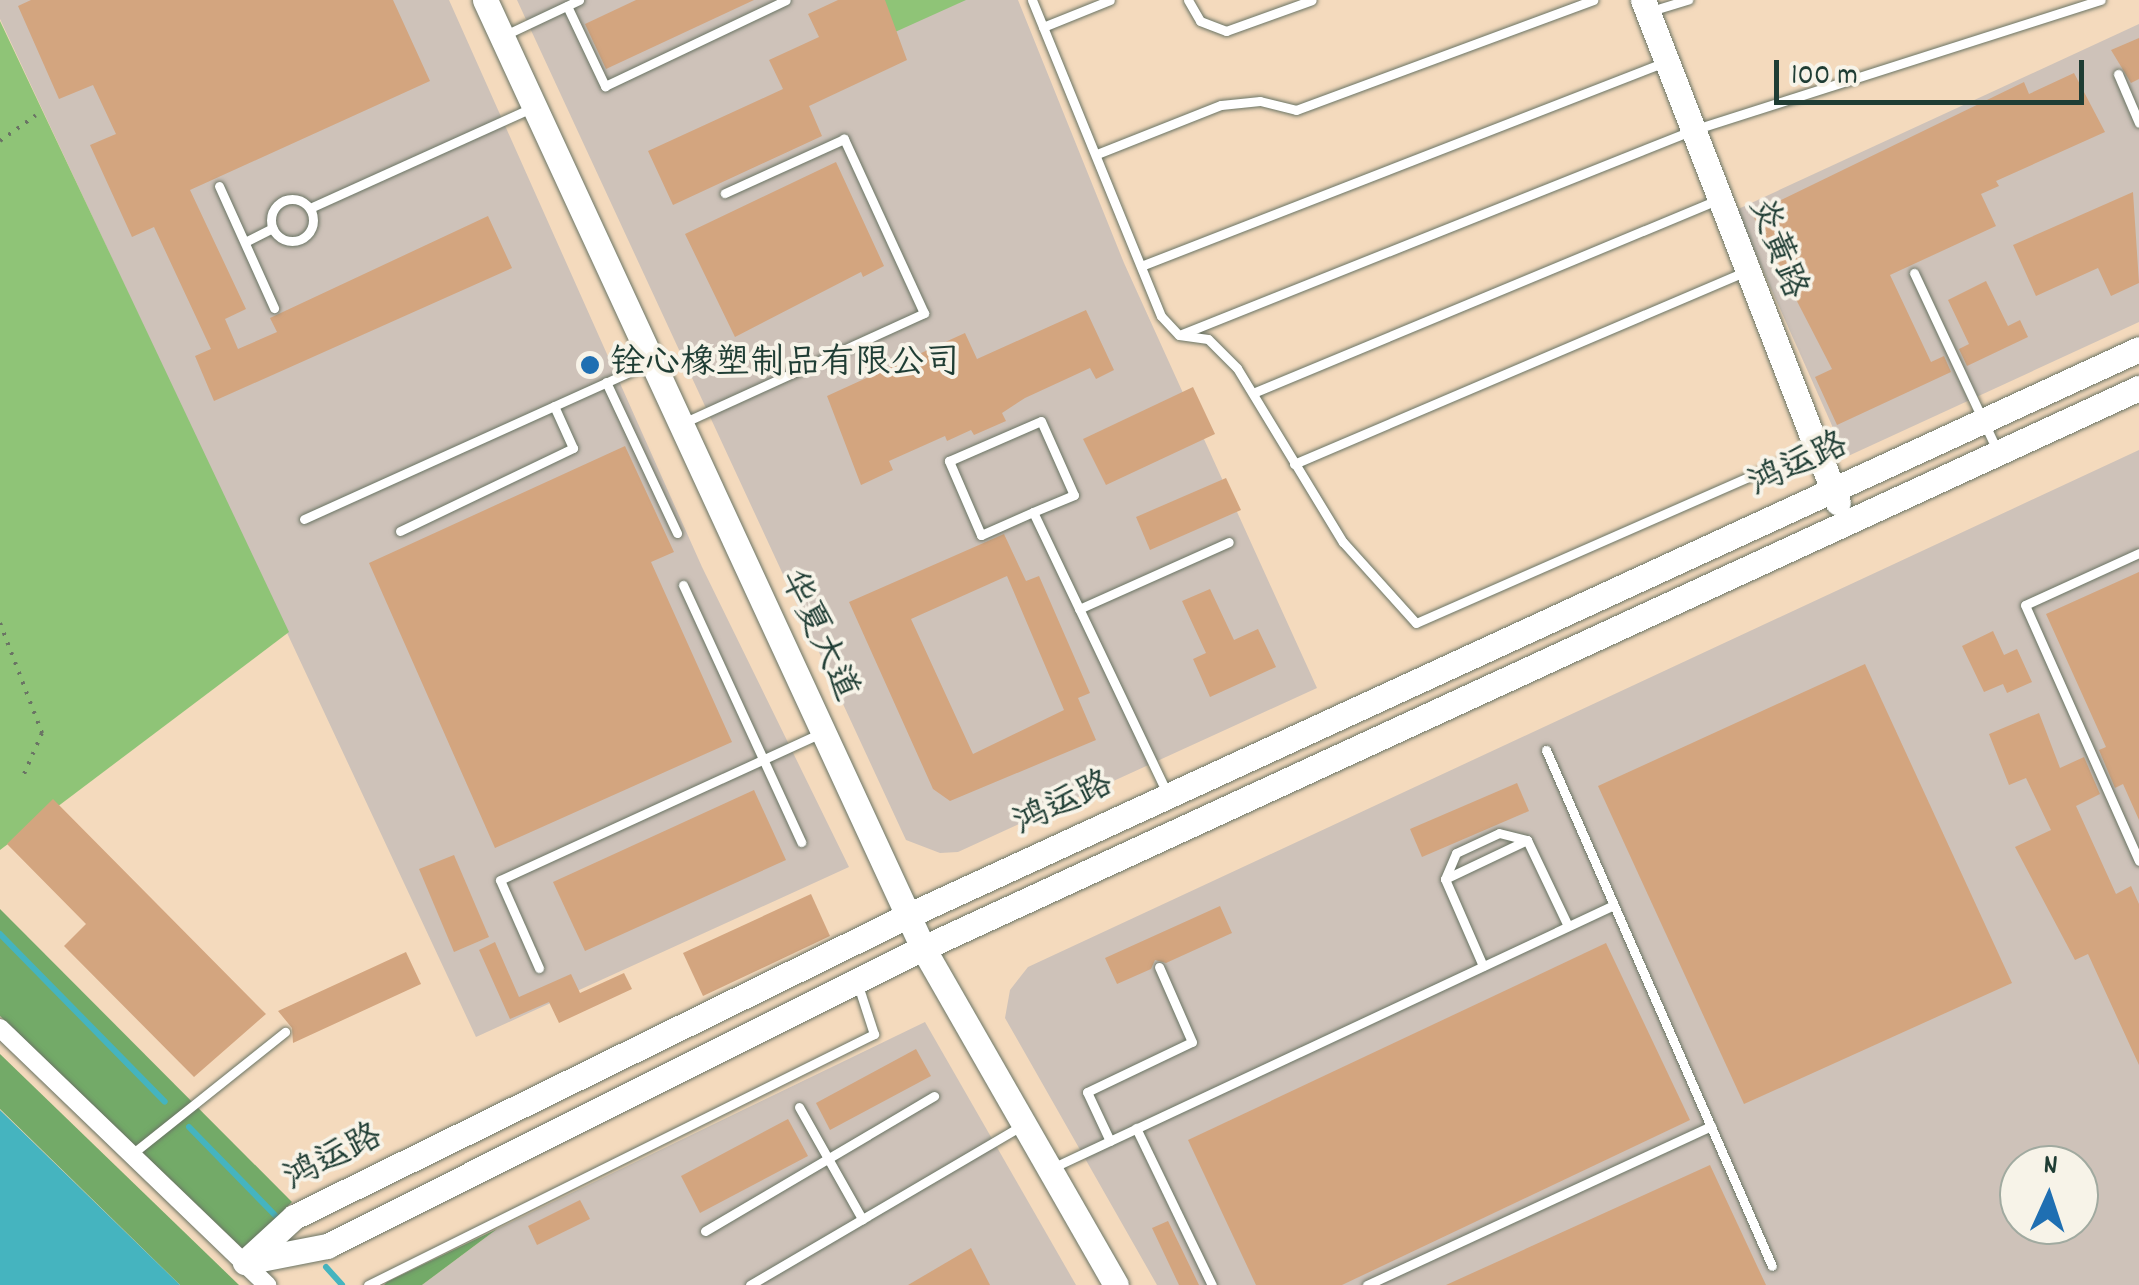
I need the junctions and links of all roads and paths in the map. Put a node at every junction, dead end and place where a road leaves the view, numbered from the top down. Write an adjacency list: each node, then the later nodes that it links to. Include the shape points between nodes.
1 (485, 0): 14 (street, 华夏大道)
2 (579, 0): 11 (lane)
3 (786, 0): 11 (lane, via 605,86)
4 (1032, 0): 13 (lane)
5 (1110, 0): 13 (lane)
6 (1188, 0): 7 (lane, via 1200,21 1226,31)
7 (1312, 0)
8 (1593, 0): 22 (lane, via 1296,110 1260,101 1220,105)
9 (1688, 0): 12 (lane)
10 (2100, 0): 20 (lane)
11 (567, 6): 14 (lane)
12 (1646, 6): 15 (street, 炎黄路)
13 (1043, 26): 22 (lane)
14 (502, 36): 17 (street, 华夏大道)
15 (1667, 61): 20 (street, 炎黄路); 29 (lane)
16 (2118, 74): 19 (lane)
17 (534, 106): 26 (lane); 35 (street, 华夏大道)
18 (36, 116): 21 (path)
19 (2139, 123)
20 (1693, 130): 25 (street, 炎黄路); 33 (lane)
21 (0, 141)
22 (1097, 154): 29 (lane)
23 (219, 186): 28 (lane)
24 (724, 194): 41 (lane, via 844,139 924,314)
25 (1719, 199): 30 (street, 炎黄路); 38 (lane)
26 (310, 208): 27 (lane, via 284,200 274,209); 27 (lane, via 312,226 304,237 283,239)
27 (272, 228): 28 (lane)
28 (245, 242): 32 (lane)
29 (1141, 266): 33 (lane, via 1161,316)
30 (1746, 271): 42 (street, 炎黄路); 44 (lane)
31 (1914, 274): 40 (lane)
32 (274, 308)
33 (1180, 335): 38 (lane, via 1208,339)
34 (2139, 348): 40 (street, 鸿运路)
35 (652, 362): 36 (lane); 41 (street, 华夏大道)
36 (606, 382): 39 (lane); 50 (lane)
37 (2139, 388): 43 (street, 鸿运路)
38 (1253, 393): 44 (lane)
39 (554, 406): 47 (lane); 49 (lane, via 573,448)
40 (1983, 420): 43 (lane); 45 (street, 鸿运路)
41 (681, 424): 56 (street, 华夏大道)
42 (1813, 448): 44 (lane, via 1416,623 1343,542); 45 (street, 炎黄路)
43 (1998, 452): 48 (street, 鸿运路)
44 (1294, 464)
45 (1829, 490): 48 (street, 炎黄路); 60 (street, 鸿运路)
46 (1033, 512): 46 (lane, via 1074,495 1042,421 948,461 981,535); 54 (lane)
47 (304, 519)
48 (1849, 520): 68 (street, 鸿运路)
49 (400, 531)
50 (678, 533)
51 (1230, 542): 54 (lane)
52 (2139, 553): 63 (lane, via 2025,605)
53 (683, 584): 58 (lane)
54 (1079, 609): 60 (lane)
55 (0, 623): 59 (path, via 42,734)
56 (823, 732): 58 (lane); 66 (street, 华夏大道)
57 (1546, 750): 65 (lane)
58 (763, 759): 62 (lane); 71 (lane, via 500,880)
59 (24, 774)
60 (1168, 795): 66 (street, 鸿运路)
61 (1527, 840): 64 (lane); 64 (lane, via 1500,833 1470,846 1450,858); 67 (lane)
62 (801, 842)
63 (2139, 861)
64 (1445, 879): 69 (lane)
65 (1614, 905): 67 (lane); 78 (lane)
66 (908, 916): 68 (street, 华夏大道); 86 (street, 鸿运路, via 294,1217)
67 (1568, 926): 69 (lane)
68 (923, 948): 72 (street, 鸿运路); 77 (street, 华夏大道)
69 (1483, 966): 79 (lane)
70 (1159, 967): 80 (lane, via 1192,1042 1087,1092)
71 (539, 968)
72 (857, 981): 86 (street, 鸿运路, via 327,1246); 89 (lane, via 874,1034)
73 (0, 1028): 81 (street)
74 (284, 1032): 81 (lane)
75 (934, 1096): 82 (lane)
76 (799, 1107): 82 (lane)
77 (1024, 1125): 83 (street, 华夏大道); 84 (lane)
78 (1711, 1126): 87 (lane); 93 (lane)
79 (1136, 1128): 80 (lane); 92 (lane)
80 (1110, 1141): 83 (lane)
81 (132, 1154): 86 (street)
82 (828, 1159): 84 (lane); 85 (lane)
83 (1050, 1169): 91 (street, 华夏大道)
84 (862, 1219): 90 (lane)
85 (705, 1231)
86 (245, 1262): 88 (street)
87 (1772, 1266)
88 (267, 1285)
89 (368, 1285)
90 (750, 1285)
91 (1116, 1285)
92 (1212, 1285)
93 (1367, 1285)

